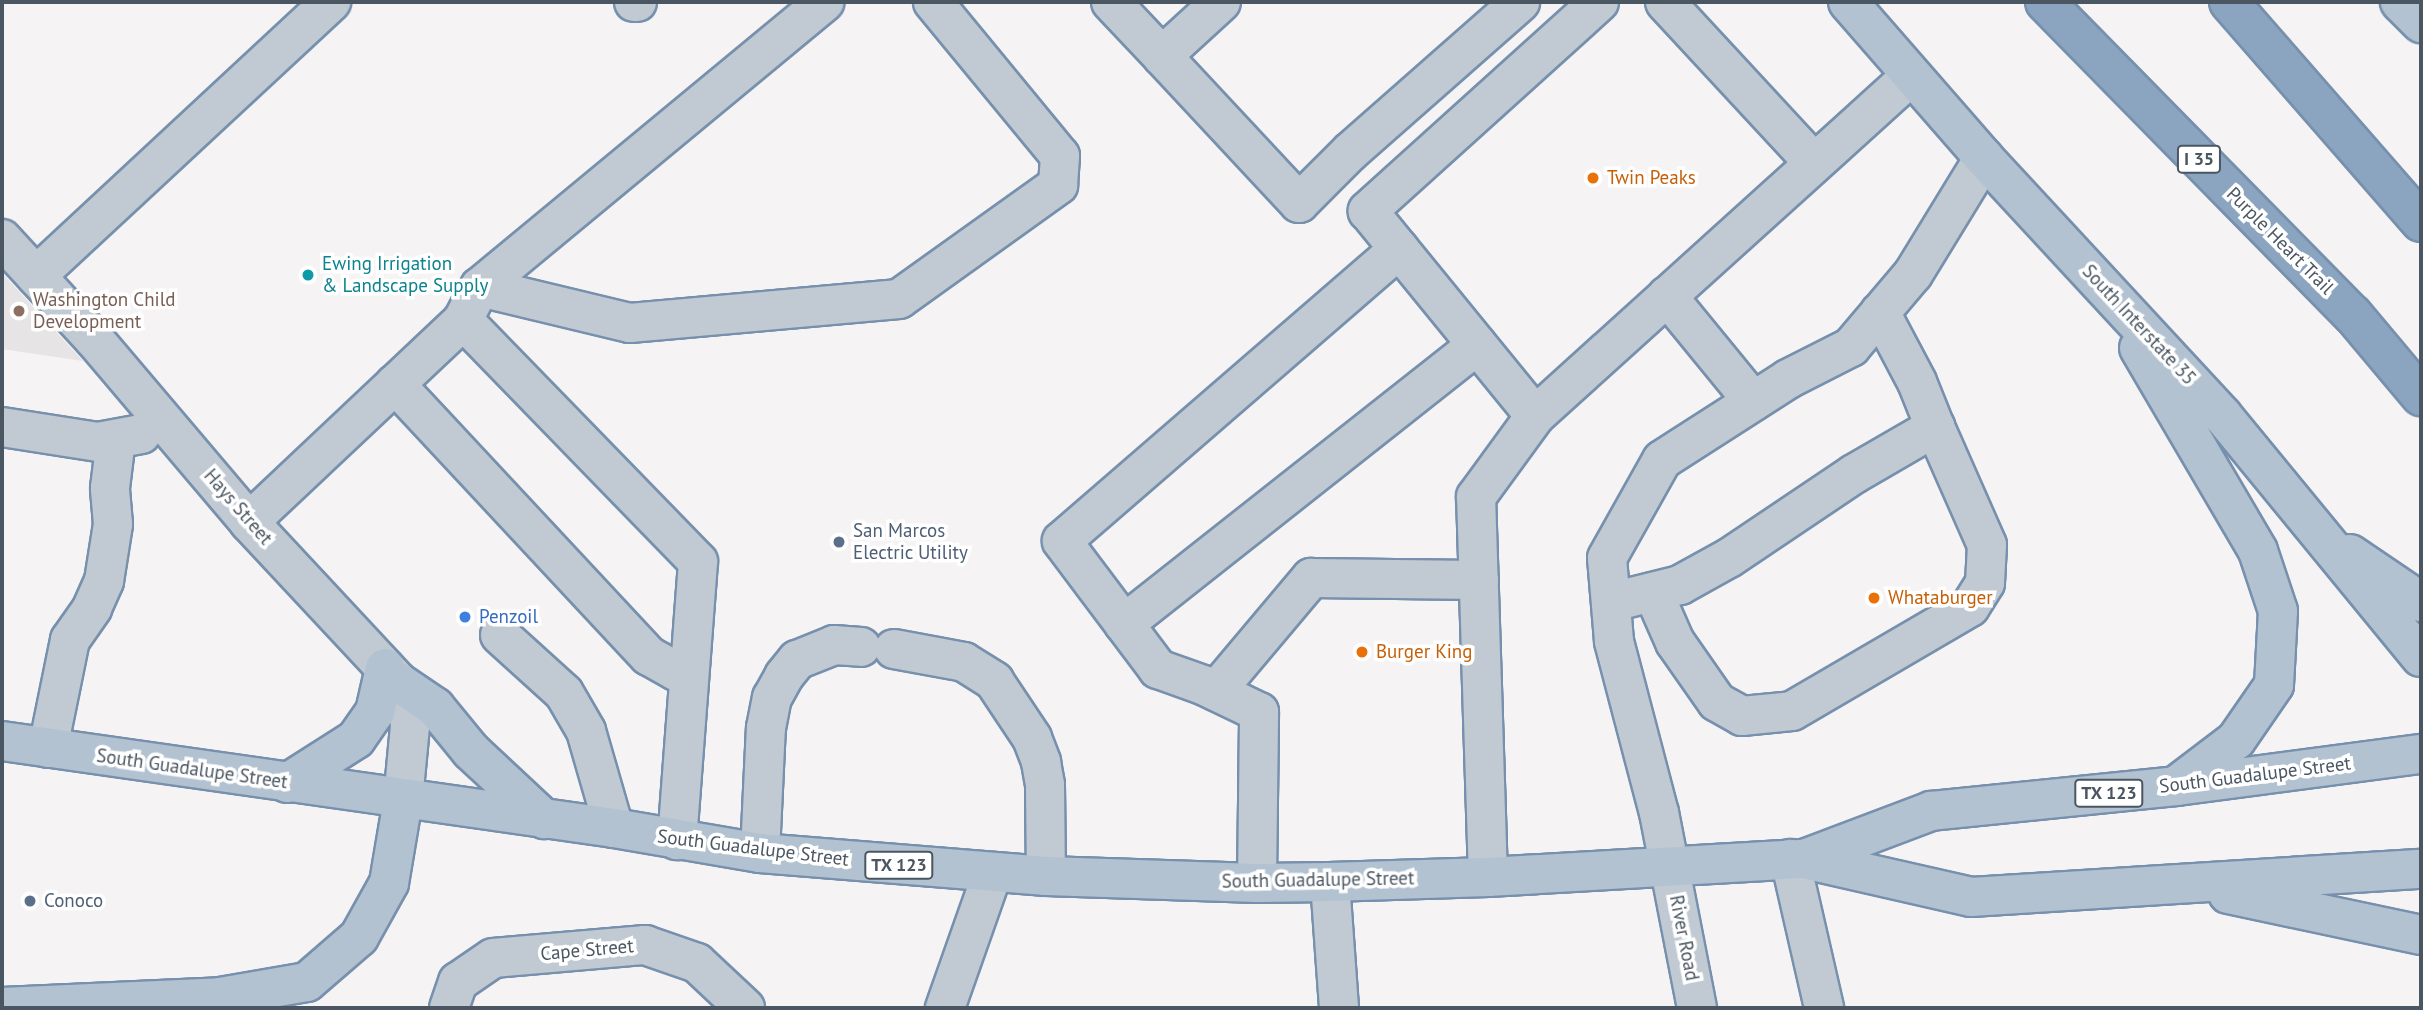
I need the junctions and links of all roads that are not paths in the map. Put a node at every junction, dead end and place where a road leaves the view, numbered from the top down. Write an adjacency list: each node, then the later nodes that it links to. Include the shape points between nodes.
1 (331, 2): 21 (street)
2 (825, 2): 22 (street)
3 (933, 2): 22 (street, via 1060,156 1058,185 899,299 630,323)
4 (1111, 2): 14 (street)
5 (1221, 2): 14 (street)
6 (1520, 2): 14 (street, via 1299,203)
7 (1599, 2): 20 (street, via 1368,211)
8 (1664, 2): 17 (street)
9 (1848, 2): 15 (main road, South Interstate 35)
10 (2045, 2): 29 (highway, Purple Heart Trail / I 35, via 2353,316)
11 (2229, 2): 18 (highway)
12 (2400, 2): 13 (main road)
13 (2421, 23)
14 (1162, 56)
15 (1911, 76): 16 (main road, South Interstate 35); 17 (street)
16 (1984, 158): 23 (main road, South Interstate 35); 25 (street, River Road, via 1913,274)
17 (1814, 163): 24 (street)
18 (2421, 222)
19 (2, 239): 21 (street, Hays Street)
20 (1399, 249): 27 (street); 42 (street, via 1062,541)
21 (36, 276): 34 (street, Hays Street)
22 (480, 287): 26 (street)
23 (2105, 288): 37 (main road, South Interstate 35, via 2222,415); 52 (main road, via 2258,551 2278,611 2274,685 2236,740)
24 (1667, 296): 30 (street); 31 (street)
25 (1880, 313): 30 (street, River Road, via 1851,347); 33 (street)
26 (463, 320): 28 (street); 45 (street, via 698,562)
27 (1477, 345): 31 (street); 42 (street)
28 (395, 384): 36 (street); 45 (street, via 649,656 676,671)
29 (2421, 396)
30 (1753, 401): 41 (street, River Road, via 1662,460 1606,558)
31 (1535, 416): 38 (street, via 1476,497)
32 (2, 427): 35 (street, via 98,442)
33 (1935, 427): 39 (street, via 1854,474 1729,558 1680,585); 39 (street, via 1987,545 1985,583 1970,607 1792,711 1742,716 1717,702 1675,642)
34 (171, 428): 35 (street); 36 (street, Hays Street)
35 (116, 439): 49 (street, via 110,488 113,524 104,581 70,640)
36 (249, 522): 46 (street, Hays Street)
37 (2319, 534): 40 (main road); 44 (main road, South Interstate 35)
38 (1479, 580): 47 (street, via 1311,578); 63 (street)
39 (1653, 592): 41 (street)
40 (2421, 602)
41 (1610, 603): 59 (street, River Road, via 1614,641)
42 (1124, 624): 47 (street, via 1158,669)
43 (500, 635): 55 (street, via 564,692 586,731)
44 (2421, 657)
45 (689, 672): 56 (street)
46 (391, 675): 51 (main road, via 375,712 356,739); 53 (street, Hays Street, via 408,704); 54 (main road, via 435,707 471,751)
47 (1216, 691): 65 (street, via 1259,712)
48 (2, 741): 49 (main road, South Guadalupe Street / TX 123)
49 (48, 748): 51 (main road, South Guadalupe Street / TX 123)
50 (2421, 754): 52 (main road, South Guadalupe Street / TX 123)
51 (287, 783): 53 (main road, South Guadalupe Street / TX 123)
52 (2177, 786): 58 (main road, South Guadalupe Street / TX 123, via 1931,811)
53 (403, 800): 54 (main road, South Guadalupe Street / TX 123); 69 (main road, via 389,883 359,937 307,982 220,997)
54 (544, 819): 55 (main road, South Guadalupe Street / TX 123)
55 (614, 828): 56 (main road, South Guadalupe Street / TX 123)
56 (677, 840): 57 (main road, South Guadalupe Street / TX 123)
57 (761, 853): 61 (main road, South Guadalupe Street / TX 123); 62 (street, via 766,728 772,698 784,676 797,660 834,645 877,648 964,662 994,681 1032,738 1041,762)
58 (1797, 859): 59 (main road, South Guadalupe Street / TX 123); 66 (main road, South Guadalupe Street / TX 123, via 1971,897); 74 (street)
59 (1671, 868): 63 (main road, South Guadalupe Street / TX 123); 73 (street, River Road)
60 (2421, 869): 66 (main road, South Guadalupe Street / TX 123)
61 (993, 872): 62 (main road, South Guadalupe Street / TX 123); 71 (street)
62 (1046, 876): 65 (main road, South Guadalupe Street / TX 123)
63 (1488, 877): 64 (main road, South Guadalupe Street / TX 123)
64 (1330, 882): 65 (main road, South Guadalupe Street / TX 123); 72 (street)
65 (1257, 883)
66 (2178, 884): 67 (main road)
67 (2421, 935)
68 (454, 995): 70 (street, Cape Street, via 493,958 645,945 697,963)
69 (2, 1007)
70 (745, 1008)
71 (945, 1008)
72 (1339, 1008)
73 (1698, 1008)
74 (1824, 1008)

